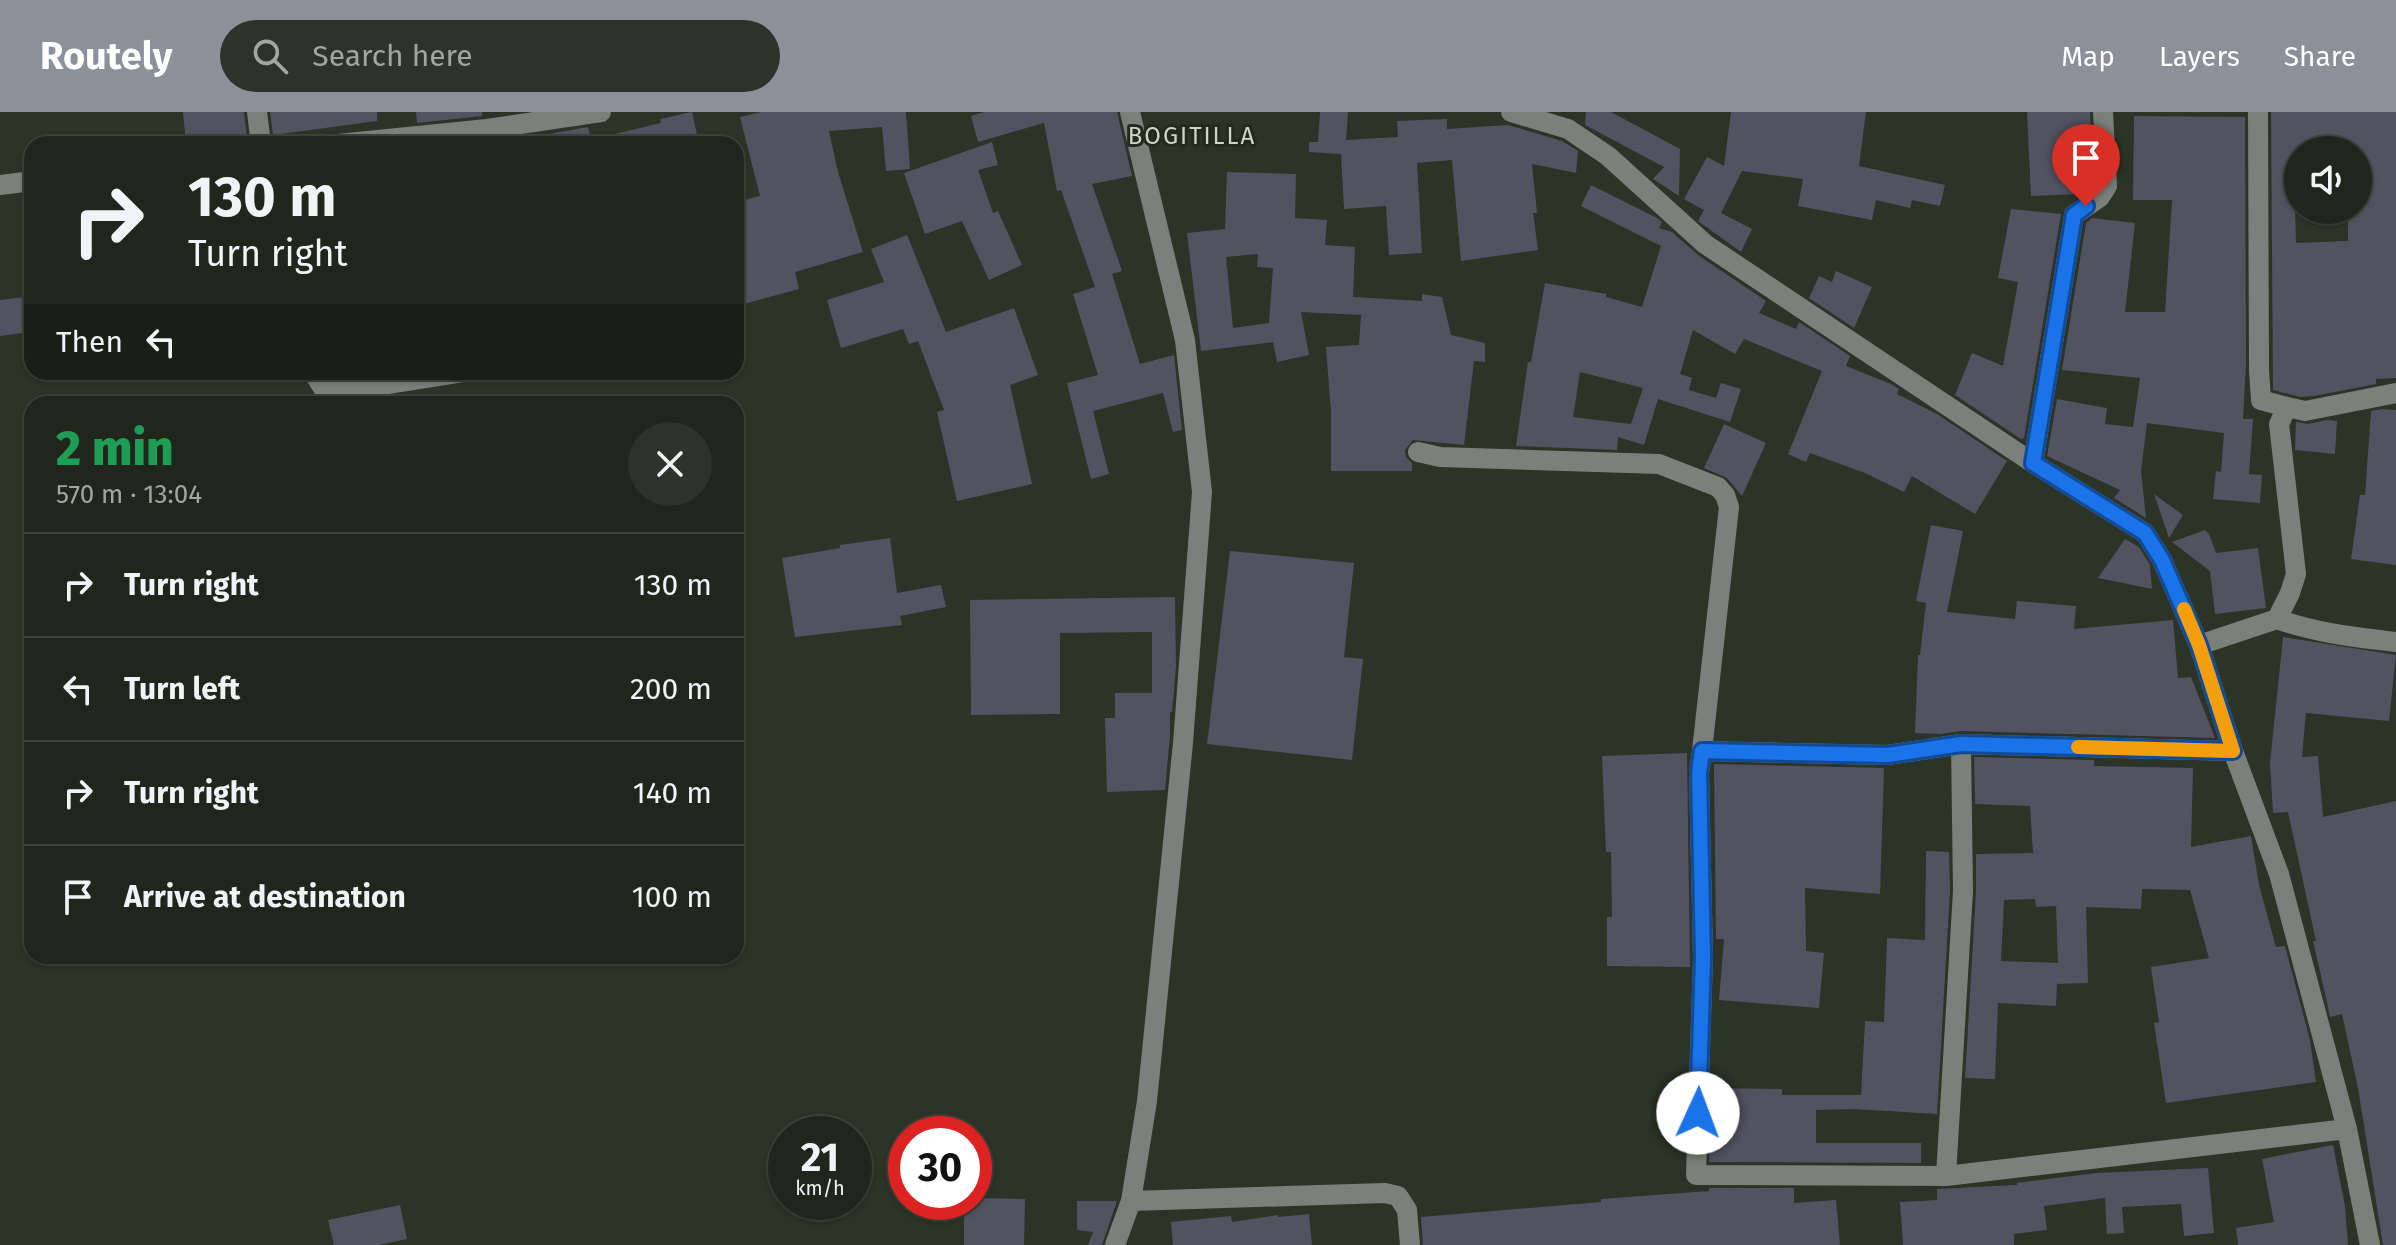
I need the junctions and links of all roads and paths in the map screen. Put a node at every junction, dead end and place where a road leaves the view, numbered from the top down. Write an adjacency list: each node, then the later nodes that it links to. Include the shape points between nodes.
1 (257, 112): 8 (street)
2 (601, 112): 7 (street)
3 (1130, 112): 26 (street, via 1185,340 1202,492 1177,805 1147,1101)
4 (1511, 112): 17 (street, via 1568,129 1588,142 1705,244)
5 (2103, 112): 17 (street, via 2107,186 2074,215)
6 (2258, 112): 15 (street, via 2261,400)
7 (487, 120): 9 (street)
8 (260, 136)
9 (388, 136)
10 (24, 182): 11 (street)
11 (0, 185)
12 (318, 380): 13 (street, via 323,388 337,392)
13 (413, 380)
14 (2396, 393): 15 (street, via 2305,411)
15 (2287, 407): 18 (street, via 2279,424 2296,574)
16 (1418, 452): 22 (street, via 1659,464 1718,487 1729,507)
17 (2033, 463): 20 (street, via 2145,533)
18 (2277, 619): 19 (street, via 2338,635); 20 (street)
19 (2396, 642)
20 (2199, 645): 23 (street)
21 (1961, 744): 22 (street, via 1888,755); 23 (street); 25 (street, via 1963,891)
22 (1702, 751): 25 (street, via 1696,1175)
23 (2233, 751): 24 (street, via 2279,874)
24 (2347, 1129): 25 (street); 29 (street)
25 (1946, 1176)
26 (1131, 1201): 27 (street); 28 (street, via 1385,1193 1398,1196 1407,1210)
27 (1115, 1245)
28 (1410, 1245)
29 (2370, 1245)

